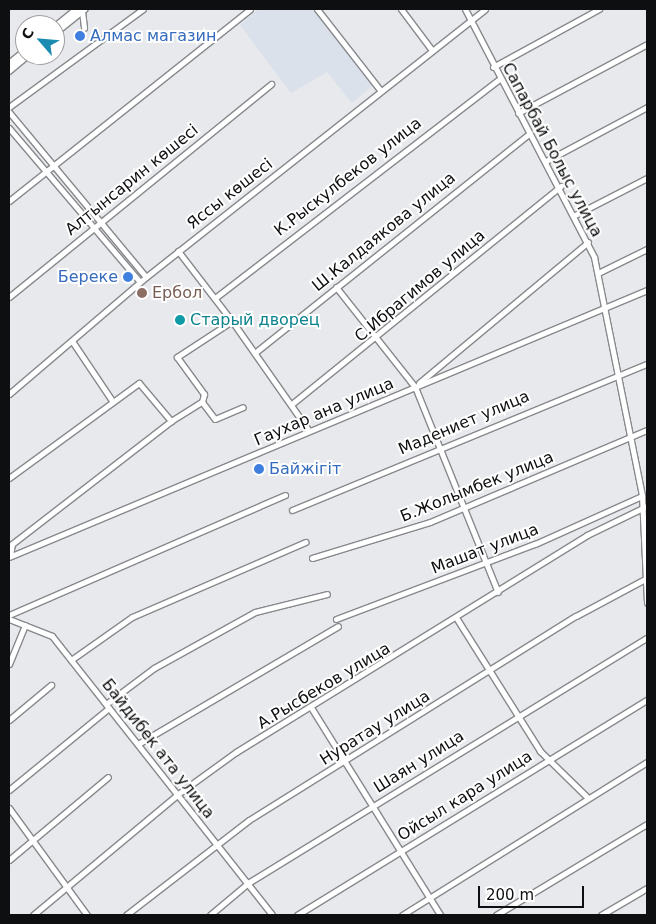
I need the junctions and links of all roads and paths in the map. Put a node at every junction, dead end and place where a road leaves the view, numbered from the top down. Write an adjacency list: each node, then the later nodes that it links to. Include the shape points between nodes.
1 (143, 9): 19 (street)
2 (250, 9): 26 (street)
3 (317, 9): 18 (street)
4 (401, 9): 14 (street)
5 (466, 9): 9 (street, Сапарбай Болыс улица)
6 (486, 9): 9 (street, Яссы көшесі)
7 (599, 9): 15 (street)
8 (82, 10): 10 (main road); 11 (main road); 12 (street)
9 (470, 18): 14 (street, Яссы көшесі); 15 (street, Сапарбай Болыс улица)
10 (65, 21)
11 (65, 24)
12 (84, 28)
13 (647, 44): 22 (street)
14 (431, 49): 18 (street, Яссы көшесі)
15 (493, 67): 16 (street, Сапарбай Болыс улица)
16 (499, 79): 22 (street, Сапарбай Болыс улица); 43 (street, К.Рыскулбеков улица)
17 (271, 84): 32 (street, Алтынсарин көшесі)
18 (380, 90): 36 (street, Яссы көшесі)
19 (9, 107)
20 (647, 107): 25 (street)
21 (9, 112): 26 (street)
22 (518, 113): 24 (street, Сапарбай Болыс улица)
23 (9, 128): 27 (street)
24 (529, 134): 25 (street, Сапарбай Болыс улица); 40 (street, Ш.Калдаякова улица)
25 (546, 161): 29 (street, Сапарбай Болыс улица)
26 (53, 165): 27 (street); 32 (street)
27 (46, 171): 30 (street); 33 (street)
28 (647, 178): 31 (street)
29 (561, 186): 31 (street, Сапарбай Болыс улица); 46 (street, С.Ибрагимов улица)
30 (9, 201)
31 (575, 215): 34 (street, Сапарбай Болыс улица)
32 (100, 222): 33 (street, Алтынсарин көшесі); 38 (street)
33 (93, 227): 39 (street); 42 (street, Алтынсарин көшесі)
34 (588, 242): 37 (street, Сапарбай Болыс улица); 51 (street)
35 (647, 249): 37 (street)
36 (178, 251): 38 (street, Яссы көшесі); 43 (street)
37 (598, 274): 44 (street, Сапарбай Болыс улица)
38 (146, 277): 39 (street, Яссы көшесі)
39 (140, 282): 47 (street, Яссы көшесі)
40 (336, 287): 46 (street); 48 (street, Ш.Калдаякова улица)
41 (647, 290): 44 (street, Гаухар ана улица)
42 (9, 296)
43 (215, 298): 45 (street)
44 (606, 308): 50 (street, Сапарбай Болыс улица); 51 (street, Гаухар ана улица)
45 (232, 321): 48 (street); 54 (street, via 179,354 178,360 204,394)
46 (378, 338): 51 (street); 55 (street, С.Ибрагимов улица)
47 (72, 341): 52 (street, Яссы көшесі); 53 (street)
48 (257, 351): 55 (street)
49 (647, 364): 50 (street, Мадениет улица)
50 (619, 372): 60 (street, Сапарбай Болыс улица); 61 (street, Мадениет улица)
51 (415, 387): 59 (street, Гаухар ана улица); 61 (street)
52 (9, 394)
53 (113, 402): 57 (street, via 141,382); 62 (street)
54 (202, 402): 56 (street, via 215,419); 57 (street)
55 (293, 403): 59 (street)
56 (242, 407)
57 (171, 421): 69 (street, via 12,544)
58 (647, 430): 60 (street, Б.Жолымбек улица)
59 (309, 431): 69 (street, Гаухар ана улица)
60 (631, 436): 64 (street, Сапарбай Болыс улица); 65 (street, Б.Жолымбек улица)
61 (439, 447): 65 (street); 67 (street, Мадениет улица)
62 (9, 478)
63 (285, 495): 76 (street)
64 (642, 496): 66 (street, Сапарбай Болыс улица); 71 (street, Машат улица, via 535,544)
65 (464, 507): 70 (street, Б.Жолымбек улица); 71 (street)
66 (645, 507): 72 (street, Сапарбай Болыс улица); 73 (street, А.Рысбеков улица, via 587,535)
67 (292, 510)
68 (305, 542): 83 (street, via 132,618)
69 (9, 556)
70 (312, 558)
71 (486, 560): 73 (street); 78 (street, Машат улица)
72 (646, 578): 75 (street, Сапарбай Болыс улица); 85 (street, Нуратау улица)
73 (498, 592): 79 (street, А.Рысбеков улица)
74 (327, 594): 88 (street, via 255,612 154,668)
75 (647, 603)
76 (9, 615)
77 (9, 619): 80 (street, Байдибек ата улица)
78 (336, 619)
79 (458, 619): 85 (street); 89 (street, А.Рысбеков улица)
80 (25, 626): 83 (street, Байдибек ата улица, via 52,636); 84 (street)
81 (338, 626): 92 (street)
82 (647, 638): 90 (street, Шаян улица)
83 (71, 660): 88 (street, Байдибек ата улица)
84 (9, 664)
85 (489, 672): 90 (street); 94 (street, Нуратау улица)
86 (50, 686): 91 (street)
87 (647, 700): 93 (street, Ойсыл кара улица)
88 (108, 706): 92 (street, Байдибек ата улица); 97 (street)
89 (312, 708): 94 (street); 98 (street, А.Рысбеков улица, via 236,752)
90 (517, 716): 93 (street); 100 (street, Шаян улица)
91 (9, 720)
92 (138, 744): 98 (street, Байдибек ата улица)
93 (547, 759): 99 (street); 105 (street, Ойсыл кара улица)
94 (345, 761): 100 (street); 104 (street, Нуратау улица)
95 (647, 762): 99 (street)
96 (108, 777): 103 (street)
97 (9, 790)
98 (178, 794): 104 (street, Байдибек ата улица); 108 (street, А.Рысбеков улица)
99 (588, 798): 110 (street)
100 (373, 805): 105 (street); 107 (street, Шаян улица)
101 (9, 808): 103 (street)
102 (647, 824): 119 (street)
103 (32, 840): 106 (street); 108 (street)
104 (216, 842): 107 (street, Байдибек ата улица); 113 (street, Нуратау улица)
105 (401, 851): 110 (street); 116 (street, Ойсыл кара улица)
106 (9, 860)
107 (248, 883): 114 (street, Шаян улица); 115 (street, Байдибек ата улица)
108 (66, 887): 111 (street, А.Рысбеков улица); 112 (street)
109 (647, 888): 120 (street)
110 (430, 898): 117 (street); 118 (street)
111 (33, 915)
112 (87, 915)
113 (126, 915)
114 (210, 915)
115 (272, 915)
116 (297, 915)
117 (402, 915)
118 (440, 915)
119 (496, 915)
120 (601, 915)

